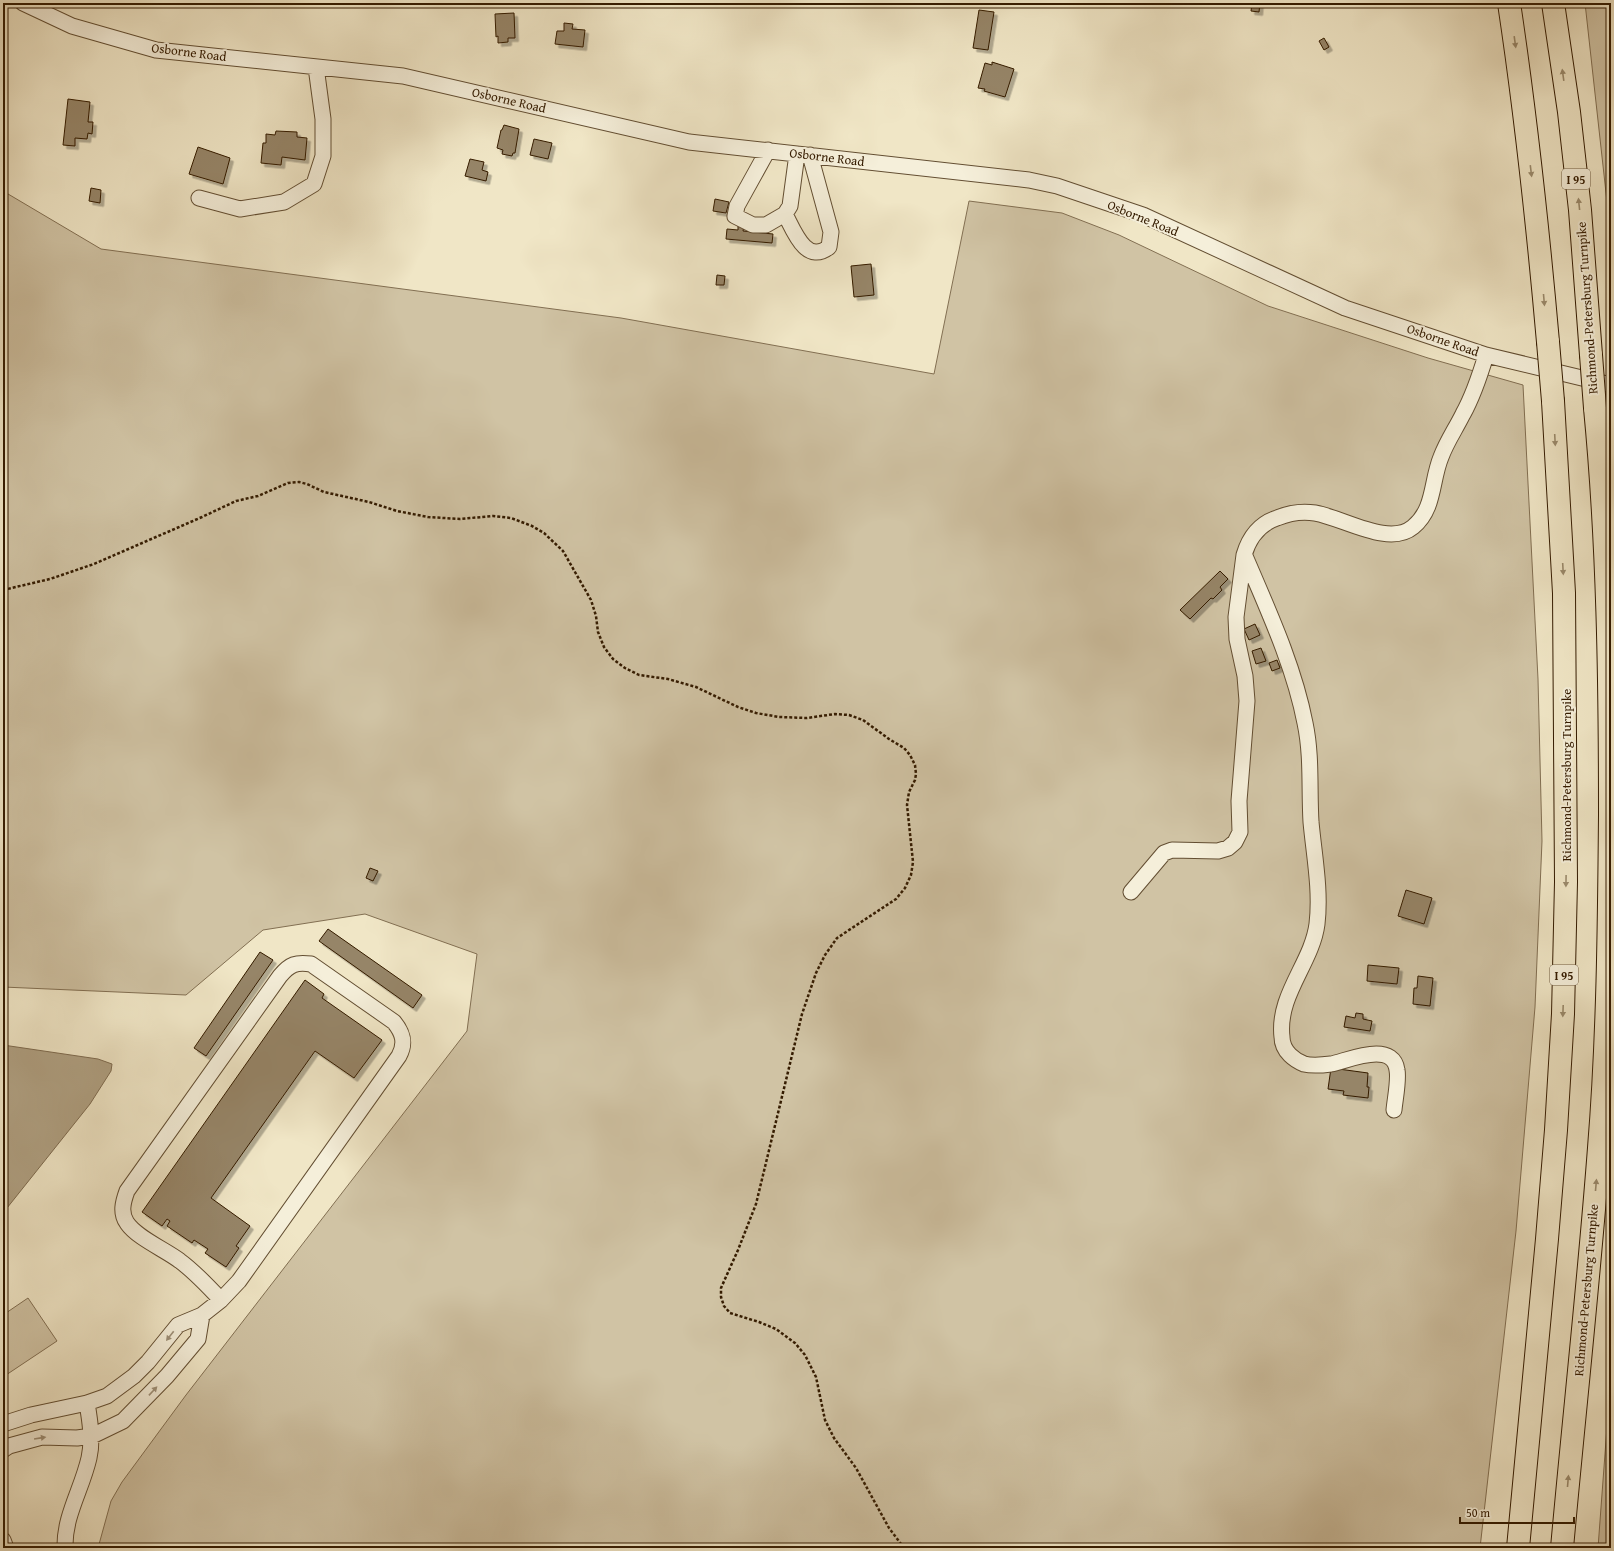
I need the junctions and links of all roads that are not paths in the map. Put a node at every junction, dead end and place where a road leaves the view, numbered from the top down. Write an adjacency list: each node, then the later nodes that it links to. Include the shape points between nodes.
1 (23, 3): 4 (street, Osborne Road, via 72,26 156,50)
2 (1509, 3): 23 (highway, Richmond-Petersburg Turnpike / I 95, one-way to 23, bridge, via 1539,233 1553,401 1564,593 1566,882 1556,1130)
3 (1553, 3): 24 (highway, Richmond-Petersburg Turnpike / I 95, one-way to 3, bridge, via 1599,1146 1607,1009 1610,764 1608,603 1601,469 1579,202)
4 (316, 67): 5 (street, Osborne Road, via 403,76 689,142); 7 (street, via 323,118 323,156 314,184 284,202 240,209)
5 (768, 150): 6 (street, Osborne Road); 8 (street, via 737,206 735,216 753,225 766,225)
6 (803, 154): 8 (street, via 790,206); 8 (street, via 831,232 829,247 822,252 814,252 803,246); 9 (street, Osborne Road, via 1029,180 1057,186 1143,215 1345,308)
7 (199, 198)
8 (785, 214)
9 (1486, 355): 10 (street, Osborne Road); 11 (street, via 1476,385 1440,460 1430,503 1414,527 1393,535 1381,534 1316,513 1287,514 1260,527 1253,534)
10 (1611, 385)
11 (1244, 555): 12 (street, via 1236,617 1237,640 1246,676 1247,701 1239,801 1240,832 1235,842 1228,848 1218,851 1172,850 1164,853); 13 (street, via 1291,672 1305,723 1309,751 1318,906 1312,943 1288,997 1283,1016 1283,1044 1294,1059 1304,1064 1332,1064 1377,1053 1389,1057 1397,1069)
12 (1130, 892)
13 (1394, 1110)
14 (221, 1300): 14 (street, via 239,1281 402,1049 402,1036 394,1022 311,964 294,964 280,976 127,1191 122,1202 123,1214 134,1231 180,1260); 15 (street)
15 (202, 1315): 16 (street, one-way to 16, via 178,1325 148,1362 117,1390); 18 (street, one-way to 15, via 128,1417 167,1376 198,1339)
16 (87, 1403): 17 (street, via 47,1410); 18 (street)
17 (3, 1424)
18 (92, 1436): 19 (street, one-way to 18, via 9,1446 42,1438); 22 (street, via 89,1459 66,1527)
19 (3, 1450)
20 (3, 1540): 21 (street)
21 (6, 1548)
22 (65, 1548)
23 (1518, 1548)
24 (1562, 1548)

